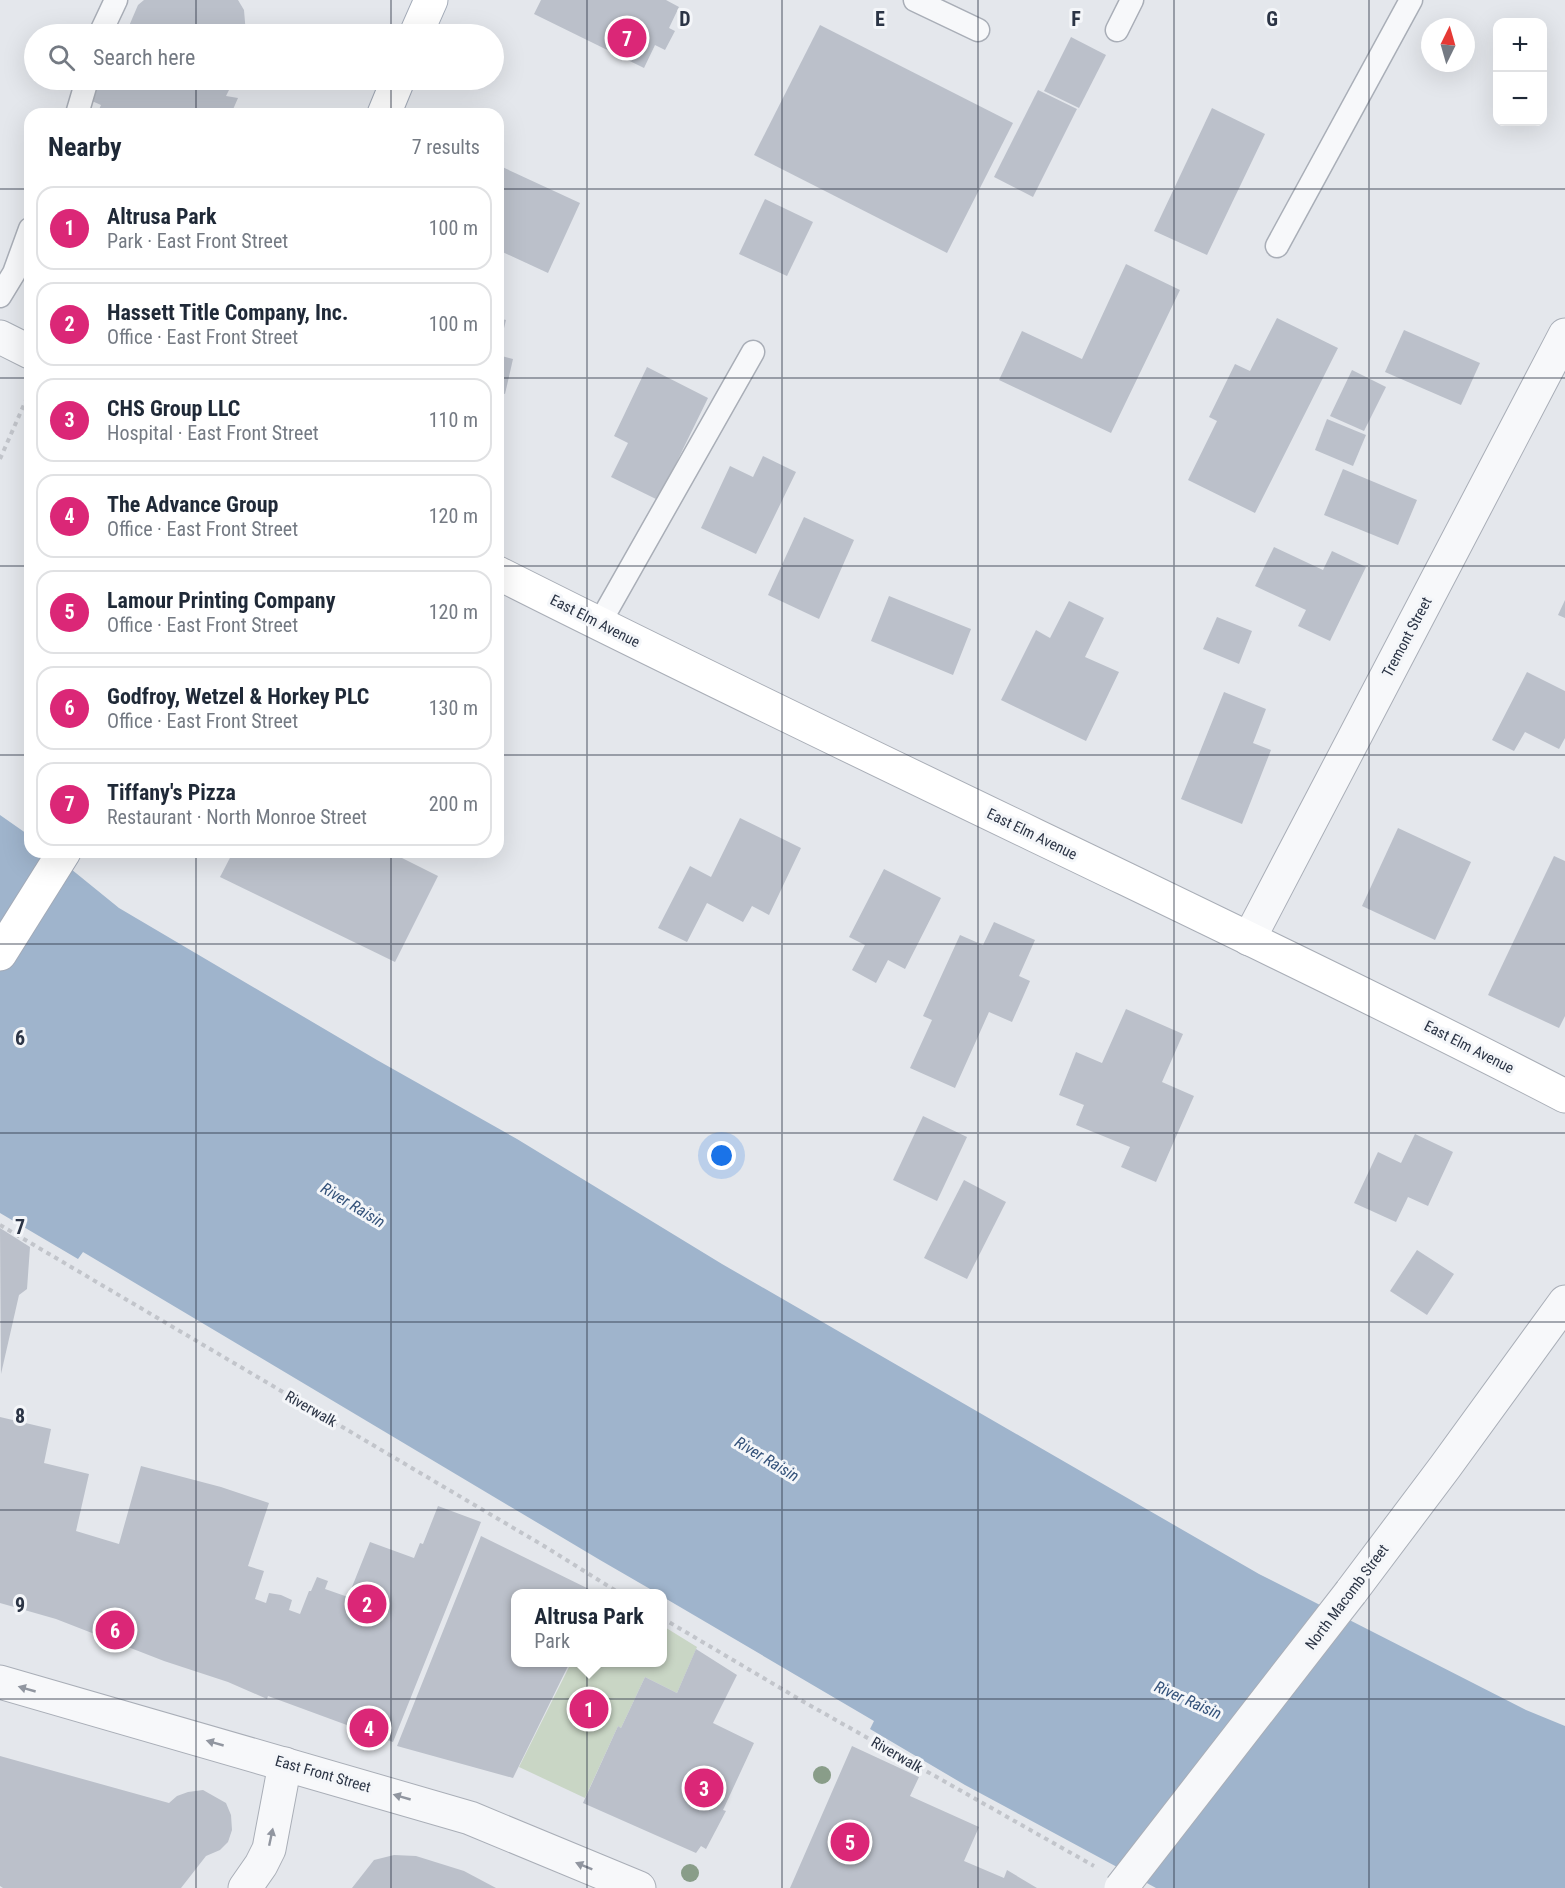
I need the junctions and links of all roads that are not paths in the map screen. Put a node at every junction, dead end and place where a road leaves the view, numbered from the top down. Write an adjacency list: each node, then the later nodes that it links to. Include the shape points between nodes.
1 (116, 0): 6 (lane)
2 (431, 0): 7 (main road)
3 (915, 0): 8 (lane)
4 (1132, 0): 9 (lane)
5 (1411, 0): 15 (lane)
6 (104, 24)
7 (420, 24)
8 (978, 30)
9 (1117, 30)
10 (84, 90): 12 (lane)
11 (394, 90): 13 (main road)
12 (79, 108)
13 (386, 108)
14 (24, 246): 16 (lane)
15 (1277, 246)
16 (0, 296)
17 (1565, 335): 24 (street, Tremont Street)
18 (0, 337): 19 (street)
19 (24, 349)
20 (753, 352): 22 (lane)
21 (504, 576): 22 (main road, East Elm Avenue)
22 (599, 624): 24 (main road, East Elm Avenue)
23 (60, 858): 25 (main road)
24 (1249, 939): 26 (main road, East Elm Avenue)
25 (0, 954)
26 (1565, 1096)
27 (1565, 1302): 30 (street, North Macomb Street, bridge, via 1351,1592)
28 (0, 1682): 29 (street, East Front Street, one-way to 28)
29 (285, 1764): 31 (street, one-way to 29, via 268,1849); 32 (street, East Front Street, one-way to 29, via 470,1818)
30 (1112, 1880)
31 (245, 1888)
32 (639, 1888)

